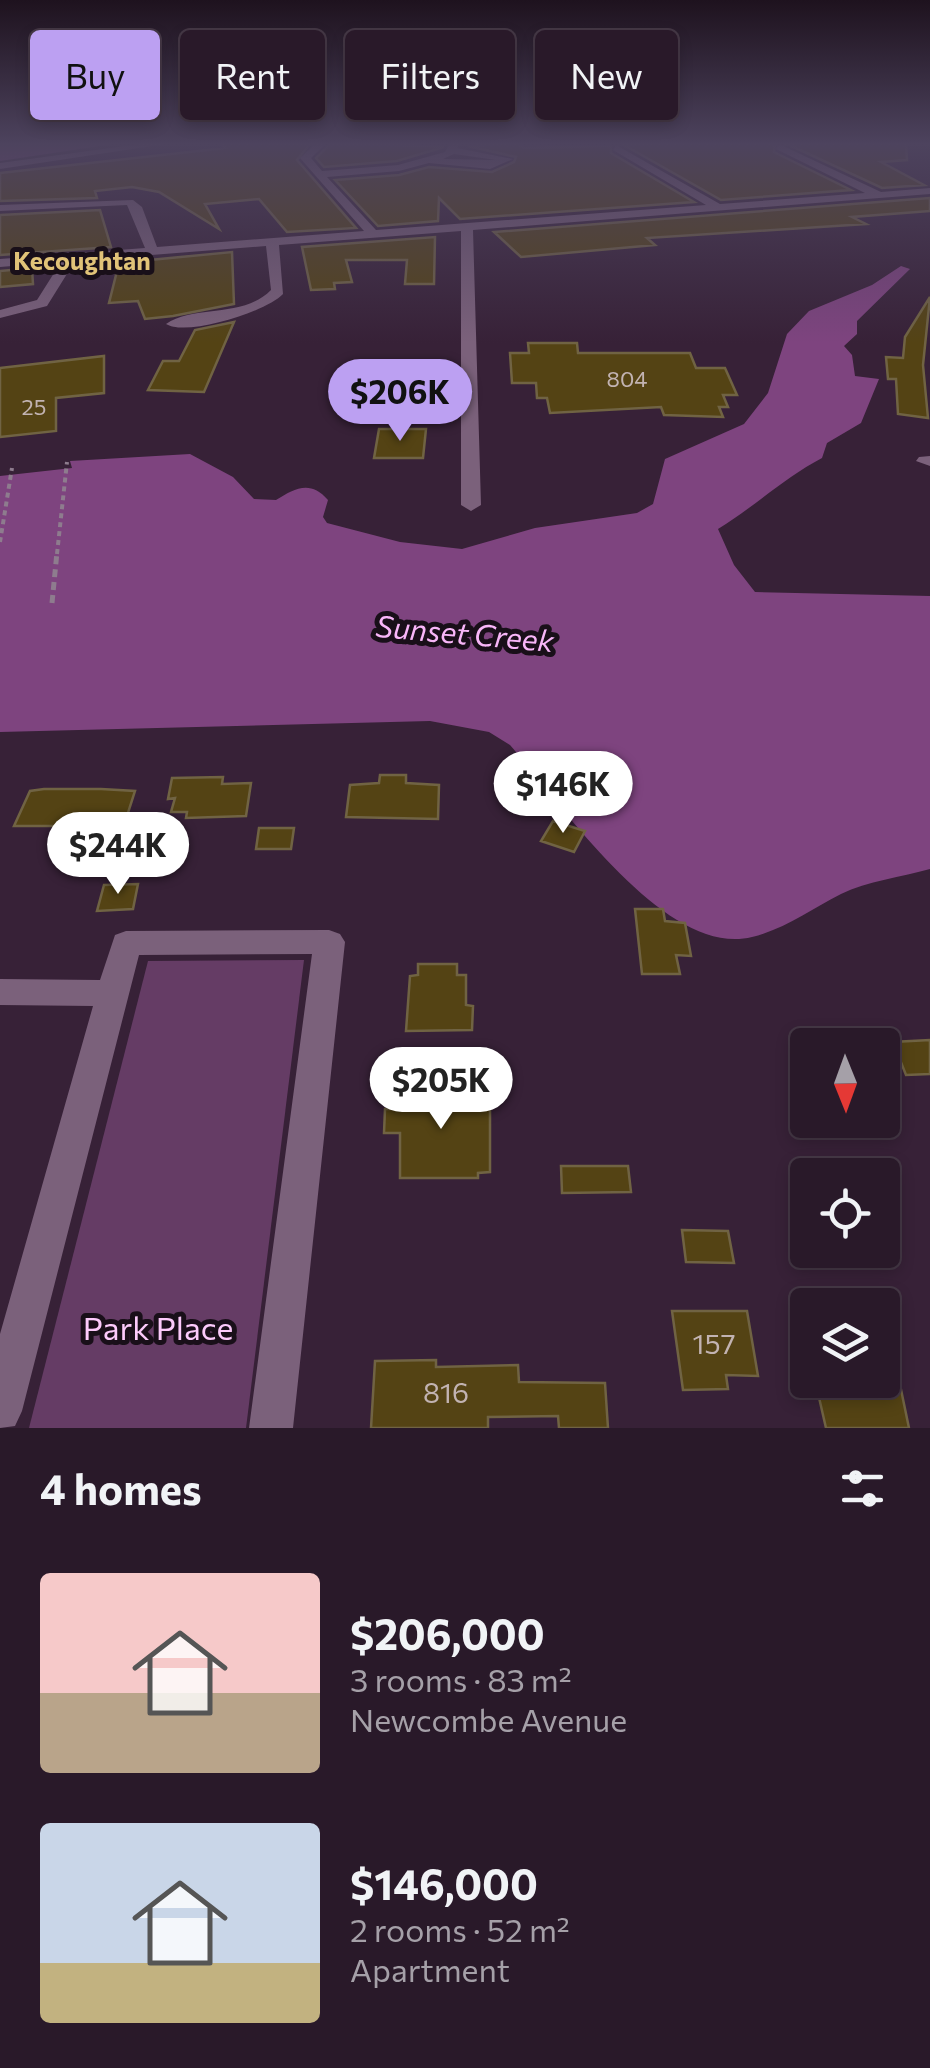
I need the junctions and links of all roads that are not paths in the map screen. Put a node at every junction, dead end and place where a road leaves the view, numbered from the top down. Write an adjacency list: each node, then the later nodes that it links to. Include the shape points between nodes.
1 (137, 210): 7 (street)
2 (351, 210): 5 (street)
3 (697, 210): 4 (street)
4 (467, 227): 5 (street); 12 (street)
5 (372, 234): 6 (street)
6 (272, 242): 7 (street); 11 (street, via 278,292 257,306)
7 (152, 250): 8 (street)
8 (70, 258): 9 (street); 10 (street, via 42,303)
9 (0, 263)
10 (0, 314)
11 (173, 324)
12 (471, 505)
13 (0, 992): 14 (street)
14 (112, 993): 15 (street); 16 (street, via 126,943 329,942)
15 (0, 1411)
16 (271, 1428)

